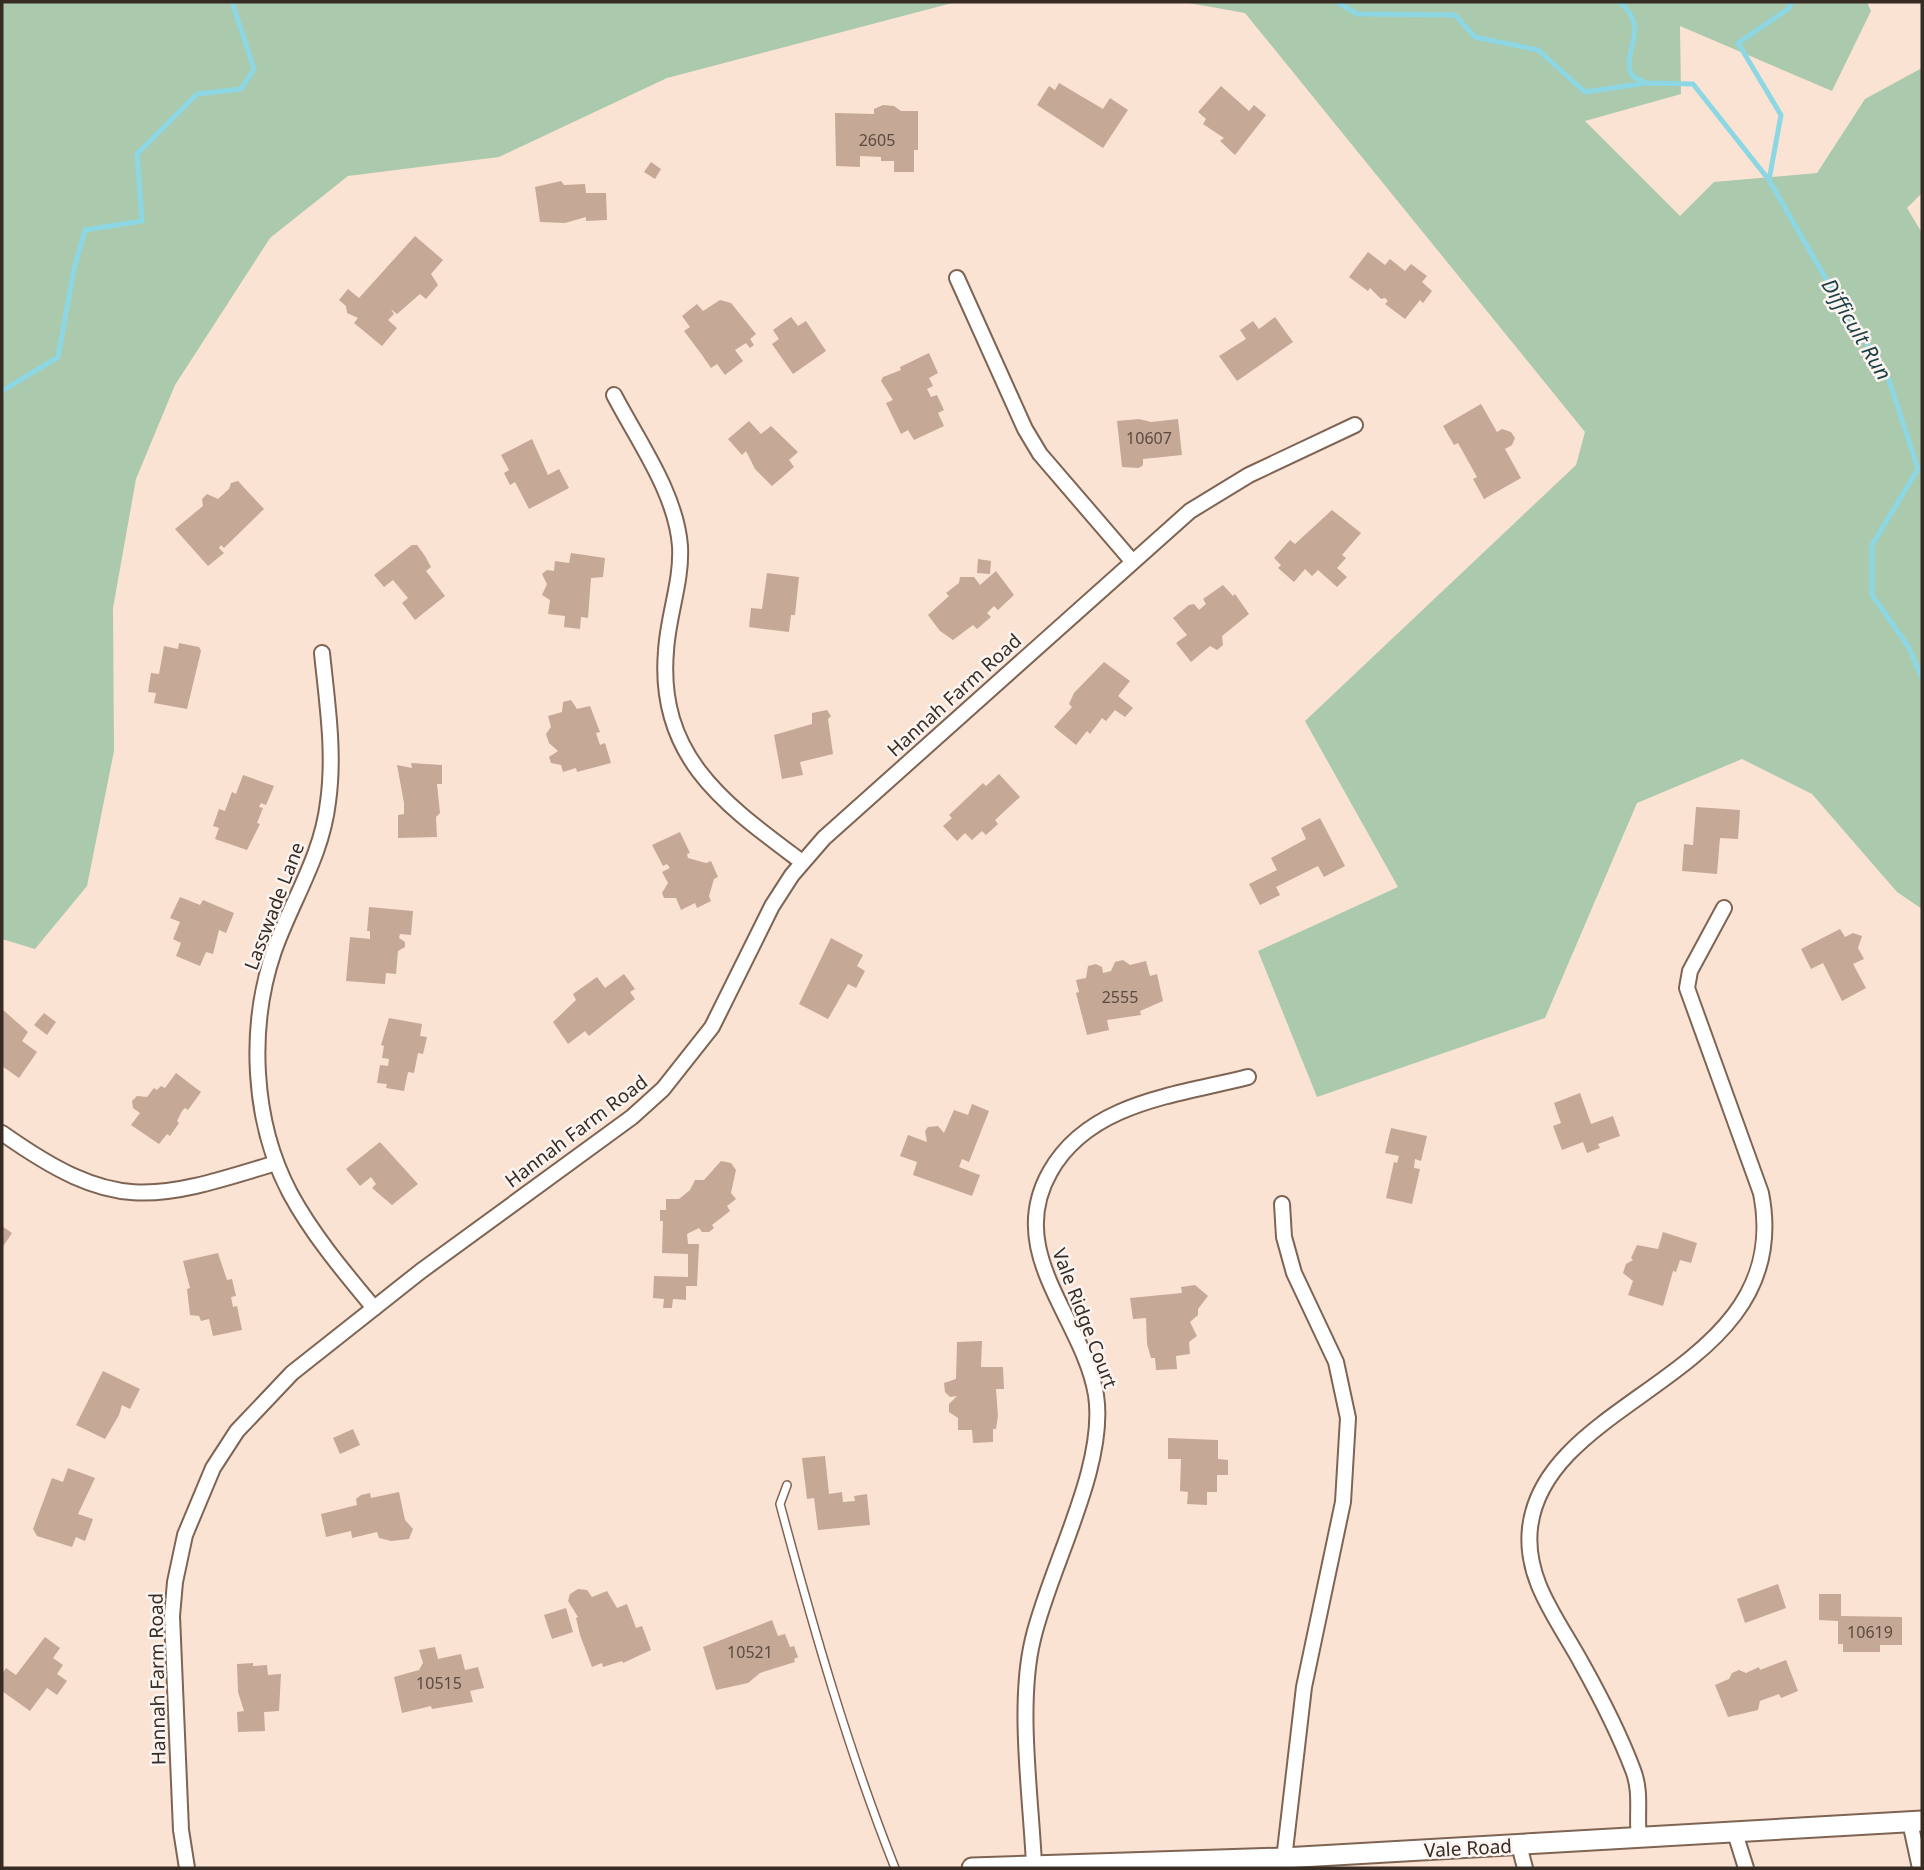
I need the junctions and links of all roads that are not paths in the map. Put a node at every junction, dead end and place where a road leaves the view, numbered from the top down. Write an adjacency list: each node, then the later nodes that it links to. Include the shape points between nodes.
1 (957, 278): 4 (street, via 1040,454)
2 (614, 395): 6 (street, via 666,495 680,544 665,654 671,723 681,747 712,789)
3 (1355, 425): 4 (street, Hannah Farm Road, via 1213,495)
4 (1132, 561): 6 (street, Hannah Farm Road)
5 (322, 653): 10 (street, Lasswade Lane, via 330,735 328,801 322,833 275,947 260,1005 260,1091)
6 (802, 862): 12 (street, Hannah Farm Road, via 772,906 712,1027 663,1089 632,1117)
7 (1724, 908): 16 (street, via 1690,971 1687,988 1761,1193 1766,1216 1763,1255 1749,1289 1714,1338 1584,1441 1553,1472 1541,1492 1530,1530 1542,1596 1608,1713 1634,1772 1640,1795)
8 (1248, 1077): 19 (street, Vale Ridge Court, via 1101,1119 1070,1143 1050,1172 1035,1215 1047,1280 1096,1395 1097,1435 1089,1474 1032,1641 1027,1709)
9 (2, 1133): 10 (street, via 41,1161 127,1194 178,1190)
10 (276, 1163): 12 (street, Lasswade Lane, via 307,1219)
11 (1282, 1204): 18 (street, via 1284,1237 1294,1273 1336,1362 1348,1418 1343,1502 1304,1687)
12 (374, 1308): 20 (street, Hannah Farm Road, via 262,1402 213,1468 186,1535 172,1616 181,1830)
13 (787, 1485): 21 (lane, via 780,1504 816,1639)
14 (1916, 1822): 15 (main road, Vale Road); 25 (street)
15 (1735, 1833): 16 (main road, Vale Road); 24 (street)
16 (1639, 1838): 17 (main road, Vale Road)
17 (1519, 1845): 18 (main road, Vale Road); 23 (street)
18 (1283, 1863): 19 (main road, Vale Road)
19 (1034, 1865): 22 (main road, Vale Road)
20 (187, 1868)
21 (895, 1868)
22 (972, 1868)
23 (1525, 1868)
24 (1746, 1868)
25 (1920, 1868)

